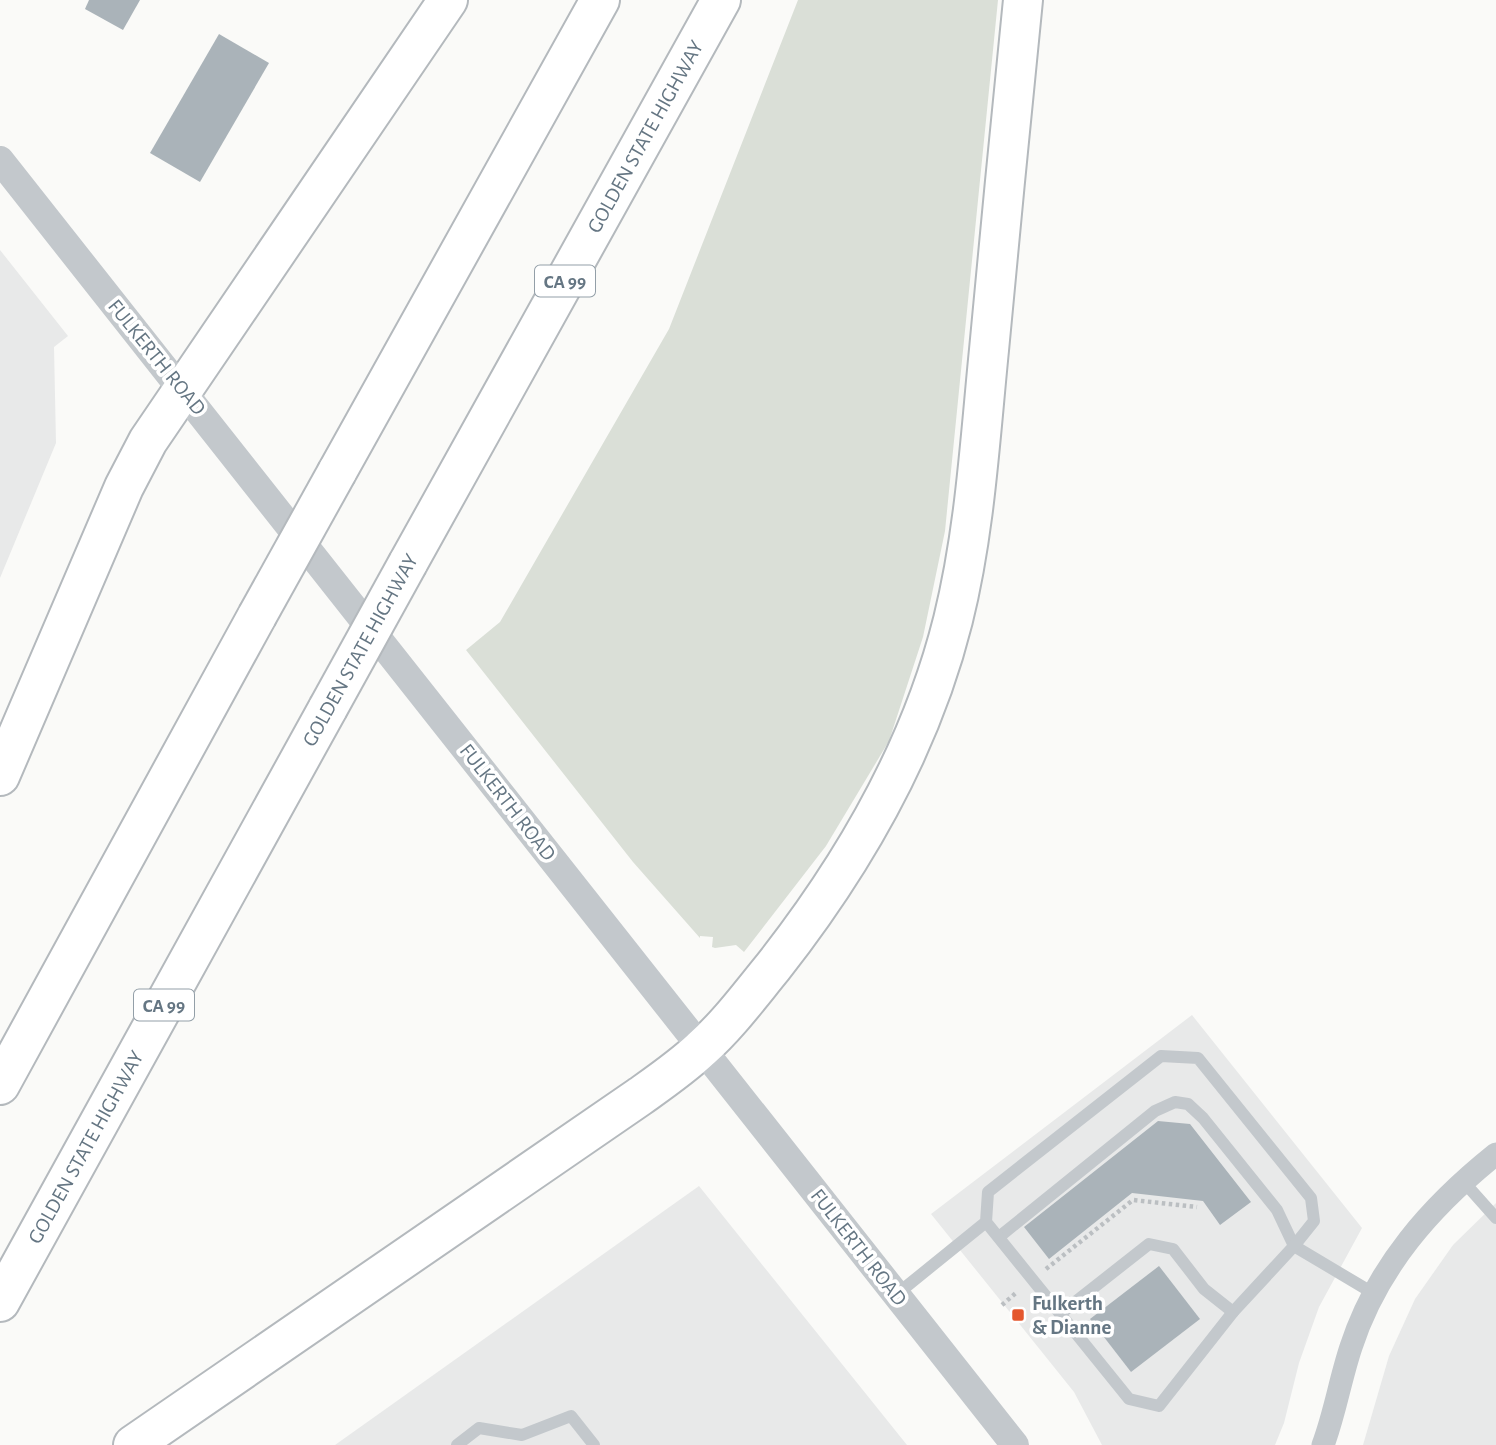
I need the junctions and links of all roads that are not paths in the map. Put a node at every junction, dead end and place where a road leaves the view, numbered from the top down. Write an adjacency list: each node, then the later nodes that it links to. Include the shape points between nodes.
1 (448, 0): 6 (highway)
2 (600, 0): 9 (highway, bridge)
3 (721, 0): 18 (highway, GOLDEN STATE HIGHWAY / CA 99, bridge)
4 (1023, 0): 8 (highway, via 976,487 963,574 940,664 908,749 842,871 789,946)
5 (0, 160): 6 (street, FULKERTH ROAD)
6 (183, 390): 7 (highway, via 124,487); 8 (street, FULKERTH ROAD)
7 (0, 776)
8 (702, 1048): 17 (street, FULKERTH ROAD); 21 (highway, via 639,1097)
9 (0, 1085)
10 (1496, 1154): 11 (street)
11 (1463, 1181): 12 (lane); 16 (street, via 1426,1217)
12 (1496, 1218)
13 (986, 1222): 14 (lane); 15 (lane, via 988,1192 1161,1056 1198,1058 1311,1198 1314,1221); 17 (lane)
14 (999, 1237): 15 (lane, via 1156,1111 1175,1102 1188,1104 1203,1118 1277,1210); 20 (lane)
15 (1294, 1246): 16 (lane); 19 (lane)
16 (1373, 1293): 25 (street, via 1350,1348)
17 (897, 1294): 24 (street, FULKERTH ROAD)
18 (0, 1302)
19 (1233, 1312): 20 (lane, via 1204,1289 1173,1249 1149,1244); 20 (lane, via 1159,1406 1129,1399)
20 (1060, 1314)
21 (133, 1445)
22 (457, 1445): 23 (lane, via 479,1428 522,1435 571,1416)
23 (594, 1445)
24 (1015, 1445)
25 (1323, 1445)

